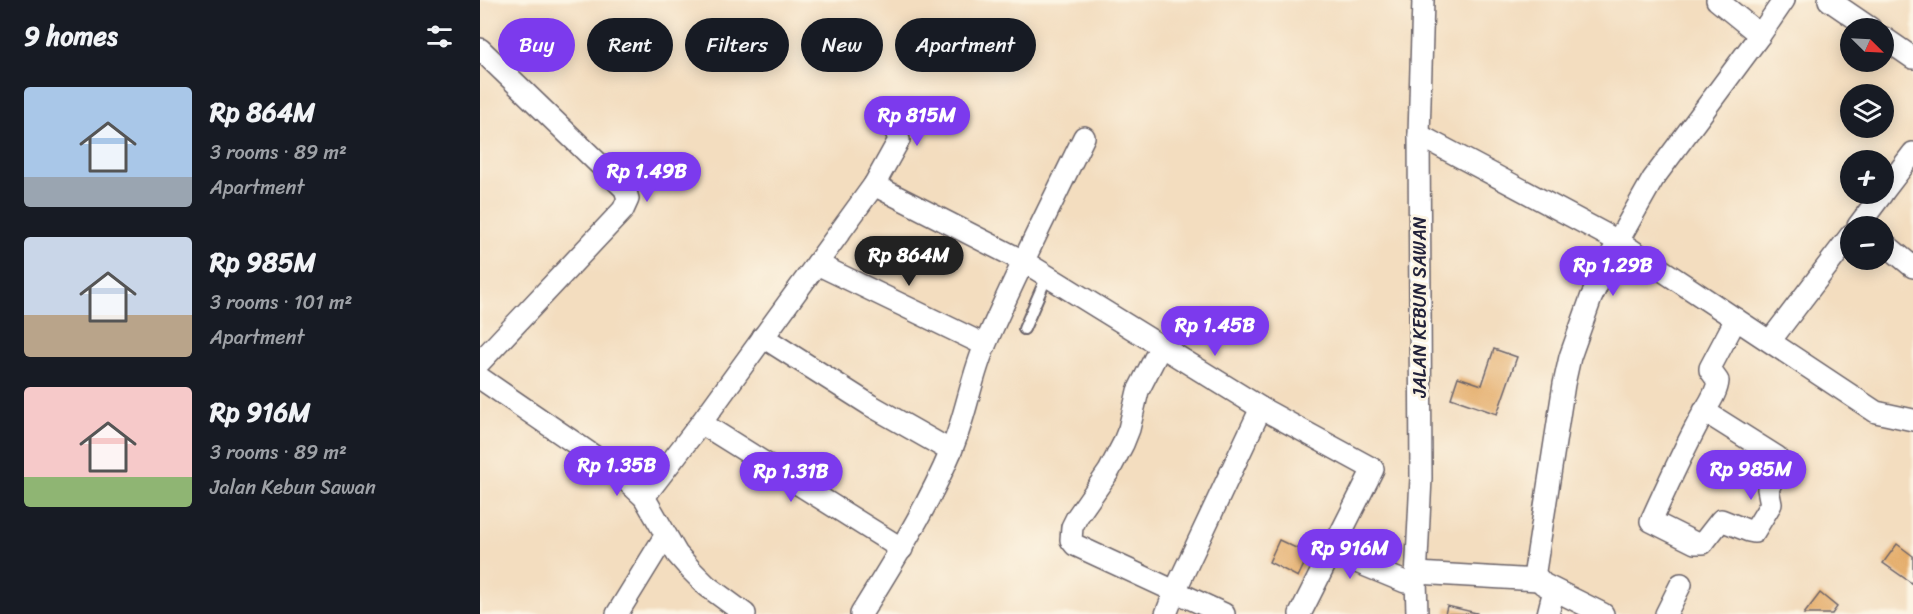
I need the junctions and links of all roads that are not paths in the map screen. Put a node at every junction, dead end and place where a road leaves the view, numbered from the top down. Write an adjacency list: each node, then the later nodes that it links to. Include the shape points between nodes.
1 (1423, 0): 11 (street, JALAN KEBUN SAWAN)
2 (1717, 0): 6 (street)
3 (1784, 0): 6 (street)
4 (1829, 0): 5 (street)
5 (1855, 18)
6 (1760, 35): 16 (street, via 1666,160)
7 (1894, 45): 9 (street)
8 (480, 49): 28 (street, via 625,189 628,200 623,210)
9 (1913, 58)
10 (882, 122): 15 (street, via 895,129 899,140)
11 (1419, 135): 16 (street); 39 (street, JALAN KEBUN SAWAN, via 1421,478)
12 (1084, 137): 21 (street)
13 (1913, 153): 14 (street)
14 (1894, 178)
15 (874, 184): 19 (street); 21 (street)
16 (1618, 241): 22 (street); 41 (street, via 1591,298 1570,357 1535,571)
17 (1840, 251): 25 (street)
18 (1894, 251): 20 (street)
19 (817, 264): 24 (street); 26 (street)
20 (1913, 267)
21 (1035, 268): 23 (lane); 26 (street); 27 (street)
22 (1736, 319): 25 (street); 31 (street, via 1710,368 1718,384)
23 (1024, 329)
24 (763, 336): 33 (street); 34 (street)
25 (1770, 341): 32 (street, via 1876,412)
26 (985, 345): 34 (street)
27 (1161, 346): 30 (street); 42 (street, via 1137,391 1123,444 1077,517 1071,540)
28 (480, 362)
29 (480, 378): 35 (street, via 617,472)
30 (1261, 408): 38 (street, via 1373,469); 42 (street)
31 (1704, 411): 31 (street, via 1652,521 1695,543 1703,543 1721,520 1755,532 1771,504 1768,489 1781,463)
32 (1913, 420)
33 (701, 423): 35 (street); 37 (street)
34 (951, 452): 37 (street)
35 (644, 497): 36 (street)
36 (665, 536): 43 (street); 44 (street, via 707,586)
37 (902, 549): 45 (street)
38 (1330, 551): 39 (street, via 1384,573); 48 (street)
39 (1413, 578): 41 (street); 49 (street, JALAN KEBUN SAWAN)
40 (1681, 584): 52 (street)
41 (1546, 585): 50 (street); 51 (street)
42 (1175, 591): 46 (street); 47 (street)
43 (617, 614)
44 (745, 614)
45 (861, 614)
46 (1166, 614)
47 (1224, 614)
48 (1300, 614)
49 (1417, 614)
50 (1548, 614)
51 (1603, 614)
52 (1666, 614)

